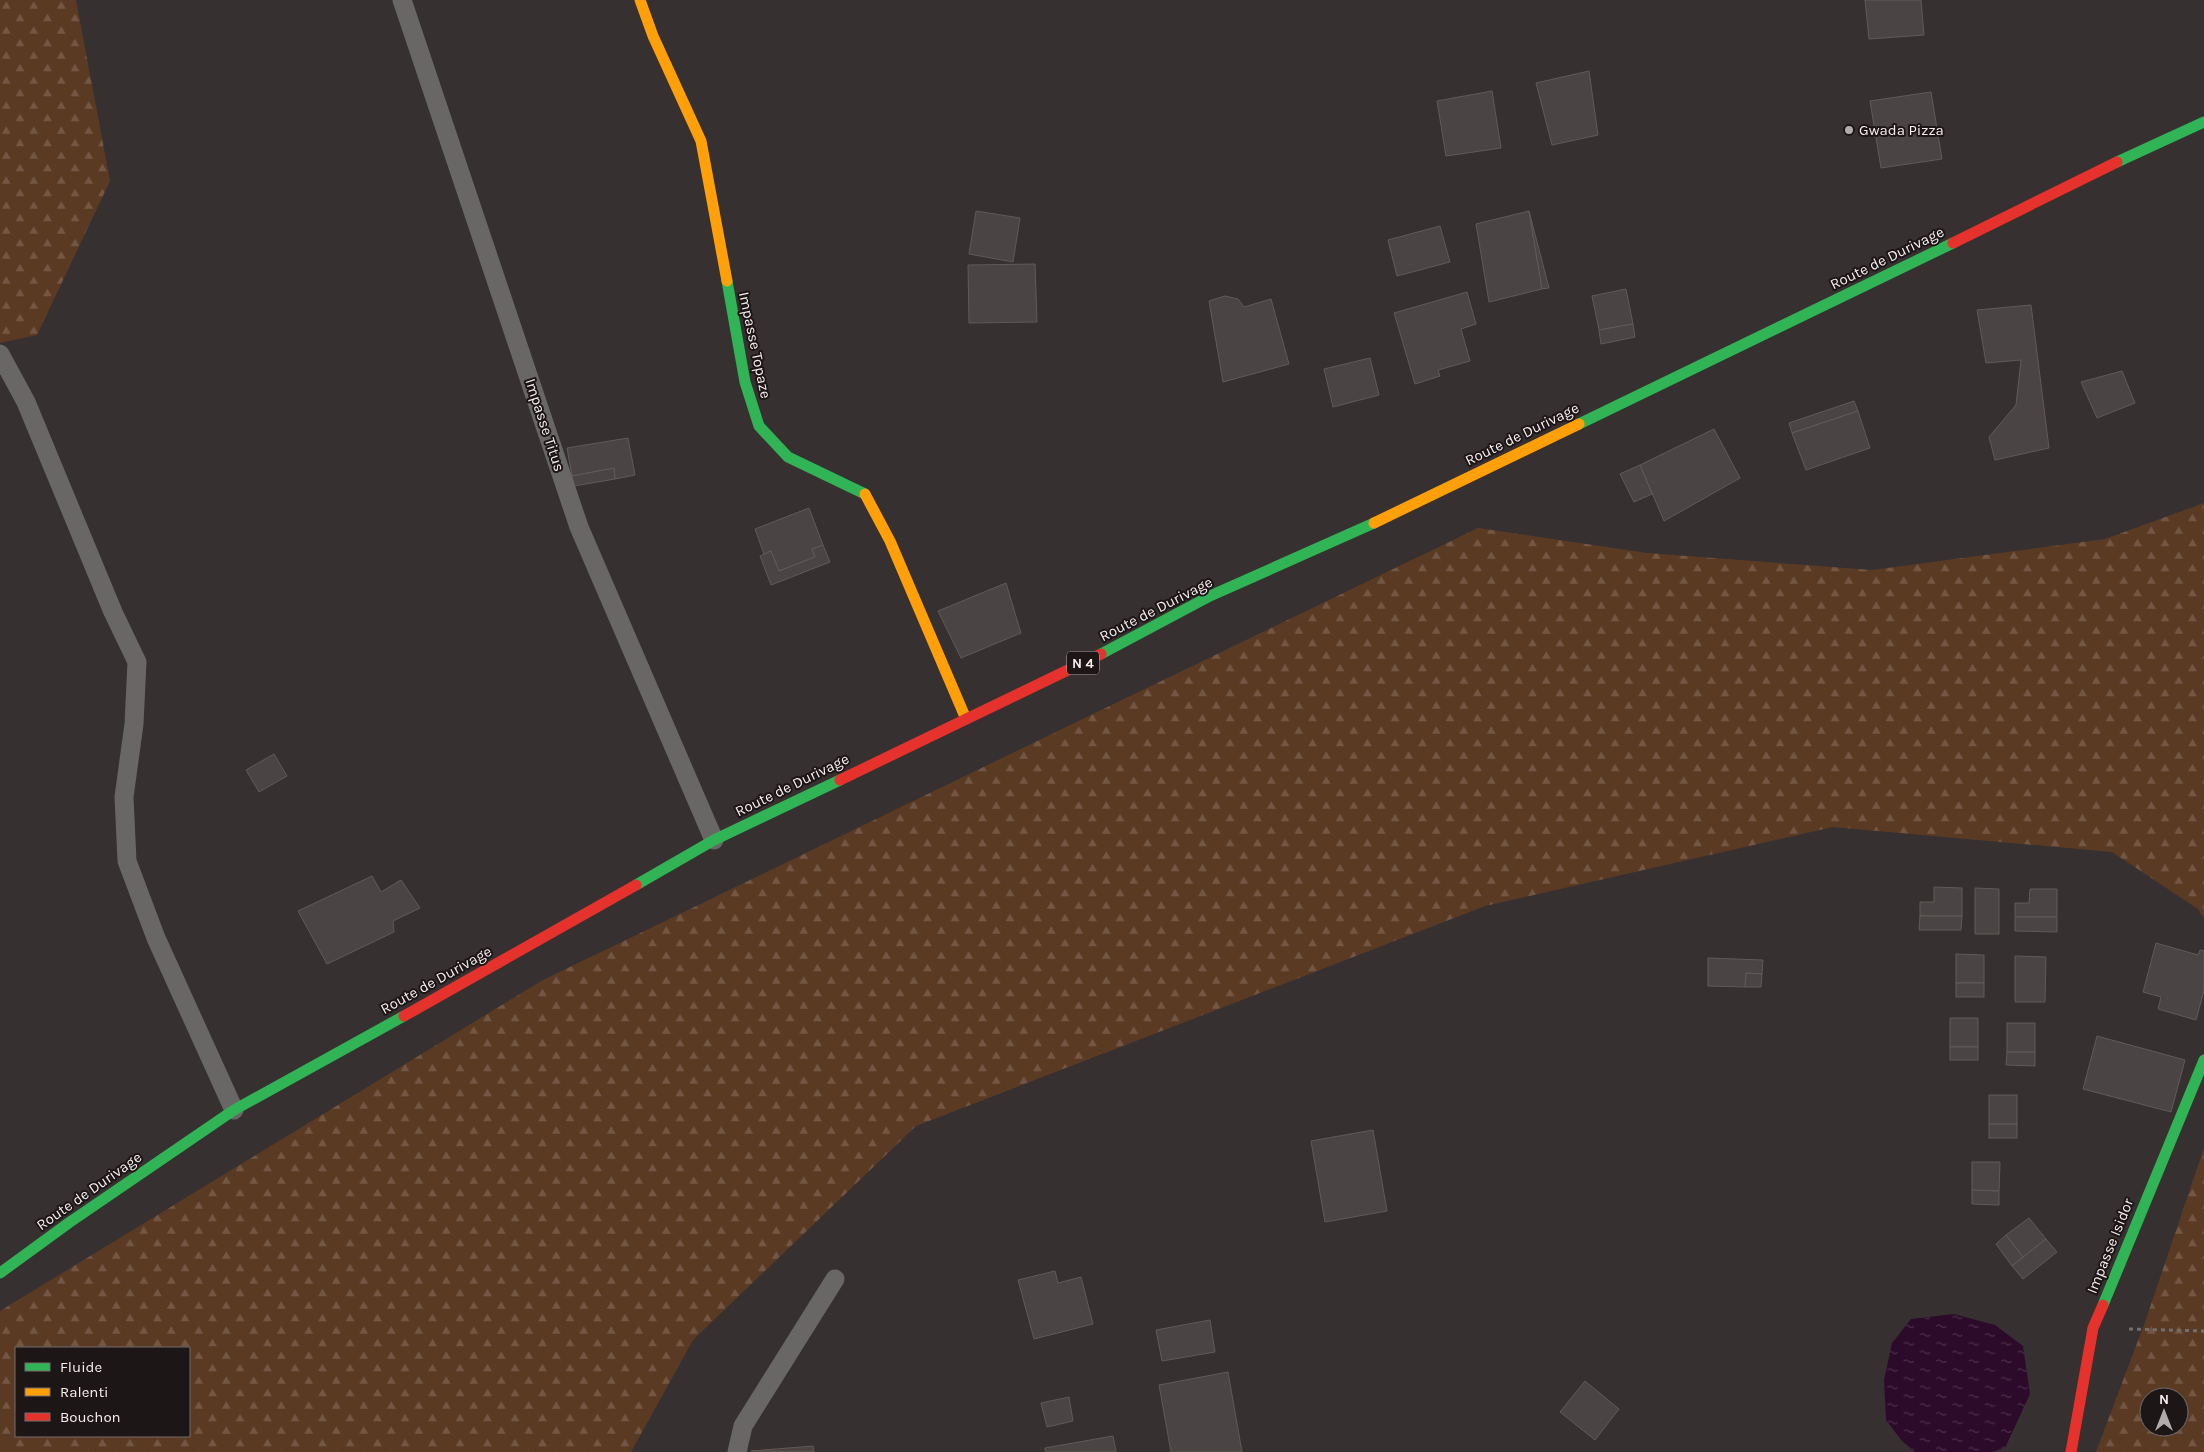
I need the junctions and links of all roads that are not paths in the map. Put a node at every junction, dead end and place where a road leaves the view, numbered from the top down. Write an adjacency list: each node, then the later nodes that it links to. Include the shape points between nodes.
1 (402, 0): 6 (lane, Impasse Titus, via 579,527)
2 (640, 0): 5 (main road, Impasse Topaze, via 701,141 745,382 759,426 788,456 867,495)
3 (2204, 122): 5 (main road, Route de Durivage / N 4, via 1332,542 1210,596 1074,668)
4 (0, 354): 8 (lane, via 26,402 137,662 134,724 124,797 127,861 156,938)
5 (966, 719): 6 (main road, Route de Durivage / N 4)
6 (714, 840): 8 (main road, Route de Durivage / N 4)
7 (2204, 1060): 12 (main road, Impasse Isidor, via 2093,1328)
8 (234, 1110): 9 (main road, Route de Durivage / N 4)
9 (0, 1273)
10 (836, 1279): 11 (lane, via 744,1426)
11 (737, 1452)
12 (2071, 1452)

